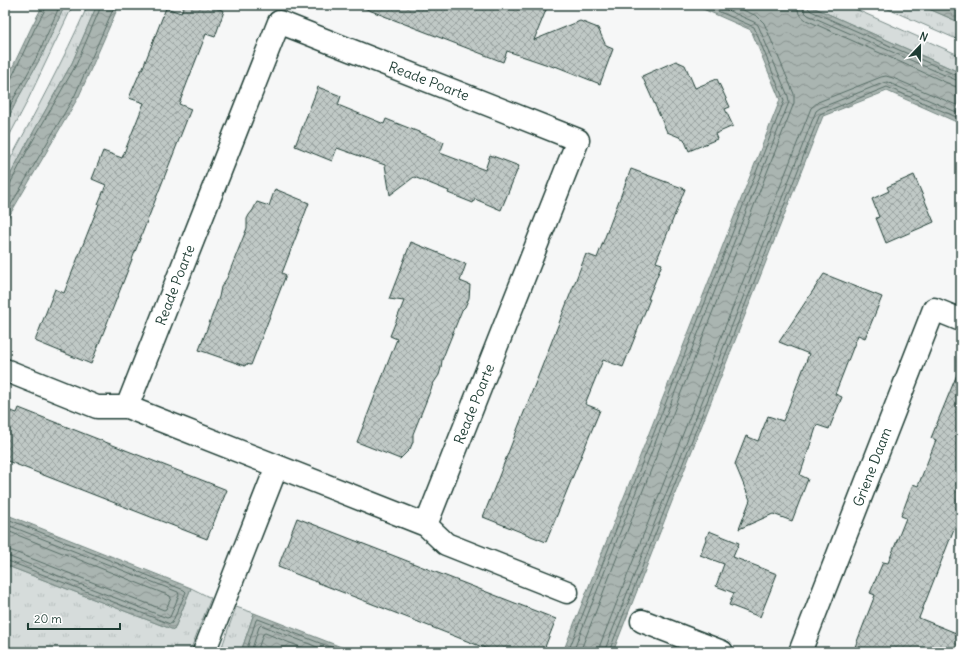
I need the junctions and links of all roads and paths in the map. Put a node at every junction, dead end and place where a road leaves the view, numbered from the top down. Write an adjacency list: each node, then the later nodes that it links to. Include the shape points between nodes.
1 (961, 320): 10 (street, Griene Daam, via 934,309)
2 (5, 370): 3 (street, via 97,406)
3 (128, 407): 4 (street); 5 (street, Reade Poarte, via 279,22 578,140)
4 (277, 466): 5 (street); 8 (street)
5 (426, 526): 6 (street, via 446,544)
6 (567, 592)
7 (642, 621): 9 (street)
8 (204, 652)
9 (722, 652)
10 (800, 652)

